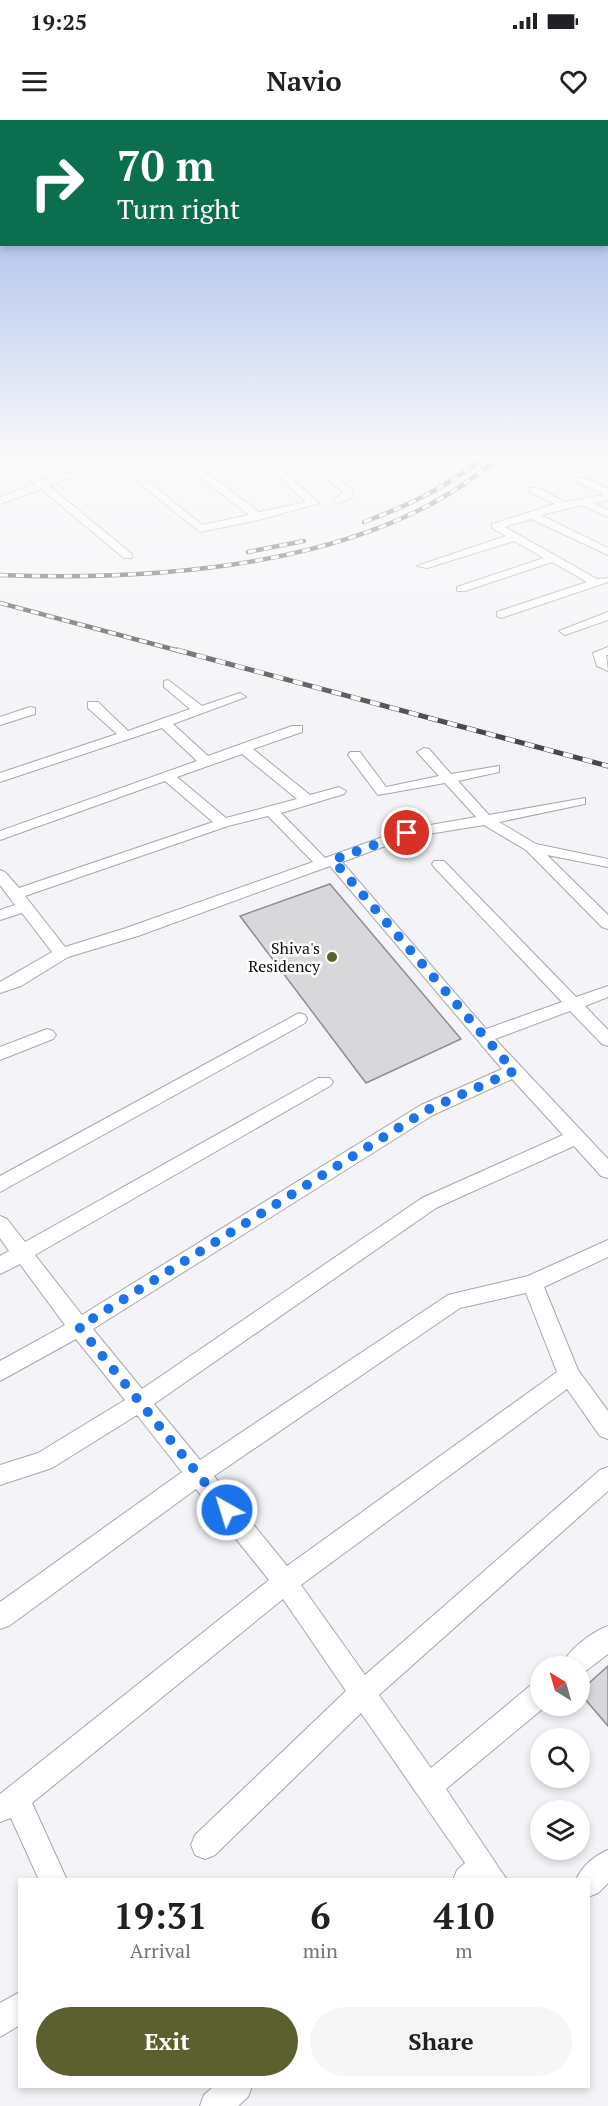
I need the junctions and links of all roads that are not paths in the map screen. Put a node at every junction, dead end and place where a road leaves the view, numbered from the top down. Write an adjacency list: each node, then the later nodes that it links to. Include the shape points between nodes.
1 (117, 547): 4 (street)
2 (484, 547): 6 (street)
3 (533, 547): 5 (street)
4 (128, 556)
5 (554, 558): 7 (street); 8 (street)
6 (423, 566)
7 (602, 580): 9 (street)
8 (461, 589)
9 (501, 614)
10 (608, 616): 11 (street)
11 (565, 631)
12 (608, 651): 13 (street, via 599,653)
13 (608, 667)
14 (168, 684): 18 (street)
15 (240, 698): 18 (street)
16 (93, 705): 22 (street)
17 (30, 711): 19 (street)
18 (200, 711): 20 (street)
19 (0, 721)
20 (164, 723): 22 (street); 26 (street)
21 (297, 729): 23 (street)
22 (126, 736): 29 (street)
23 (243, 748): 26 (street); 32 (street)
24 (424, 752): 30 (street)
25 (355, 755): 30 (street, via 383,792)
26 (205, 762): 28 (street)
27 (494, 770): 30 (street)
28 (166, 775): 36 (street); 37 (street)
29 (0, 778)
30 (448, 779): 35 (street)
31 (339, 791): 32 (street)
32 (306, 800): 34 (street)
33 (580, 801): 35 (street)
34 (271, 811): 36 (street); 39 (street)
35 (486, 820): 38 (street); 39 (street, via 407,833)
36 (223, 823): 43 (street)
37 (0, 836)
38 (531, 847): 40 (street); 45 (street)
39 (328, 862): 46 (street); 52 (street)
40 (608, 863)
41 (439, 864): 49 (street)
42 (0, 875): 43 (street)
43 (22, 900): 44 (street); 46 (street)
44 (0, 915)
45 (608, 924)
46 (62, 953): 47 (street)
47 (0, 988)
48 (608, 991): 49 (street)
49 (574, 1005): 52 (street); 53 (street)
50 (299, 1019): 59 (street)
51 (47, 1035): 54 (street)
52 (483, 1037): 55 (street)
53 (608, 1040)
54 (0, 1054)
55 (514, 1071): 57 (street); 65 (street, via 427,1110)
56 (324, 1082): 62 (street)
57 (576, 1137): 58 (street); 68 (street, via 429,1203)
58 (608, 1171)
59 (0, 1185)
60 (0, 1224): 62 (street)
61 (608, 1248): 64 (street)
62 (22, 1253): 63 (street); 65 (street)
63 (0, 1266)
64 (532, 1283): 67 (street); 70 (street, via 455,1301)
65 (79, 1327): 66 (street); 68 (street)
66 (0, 1372)
67 (569, 1375): 69 (street); 73 (street)
68 (140, 1402): 70 (street); 71 (street, via 44,1461)
69 (608, 1429)
70 (198, 1474): 73 (street); 74 (street)
71 (0, 1475)
72 (608, 1477): 77 (street)
73 (285, 1582): 77 (street); 80 (street)
74 (0, 1617)
75 (608, 1638): 76 (street)
76 (586, 1656)
77 (362, 1694): 79 (street); 81 (street)
78 (530, 1702): 79 (street)
79 (428, 1787): 83 (street)
80 (8, 1804): 84 (street)
81 (205, 1845)
82 (608, 1864): 85 (street)
83 (481, 1875)
84 (52, 1878)
85 (590, 1881)
86 (18, 2008): 87 (street)
87 (0, 2022)
88 (235, 2088): 89 (street)
89 (215, 2106)

